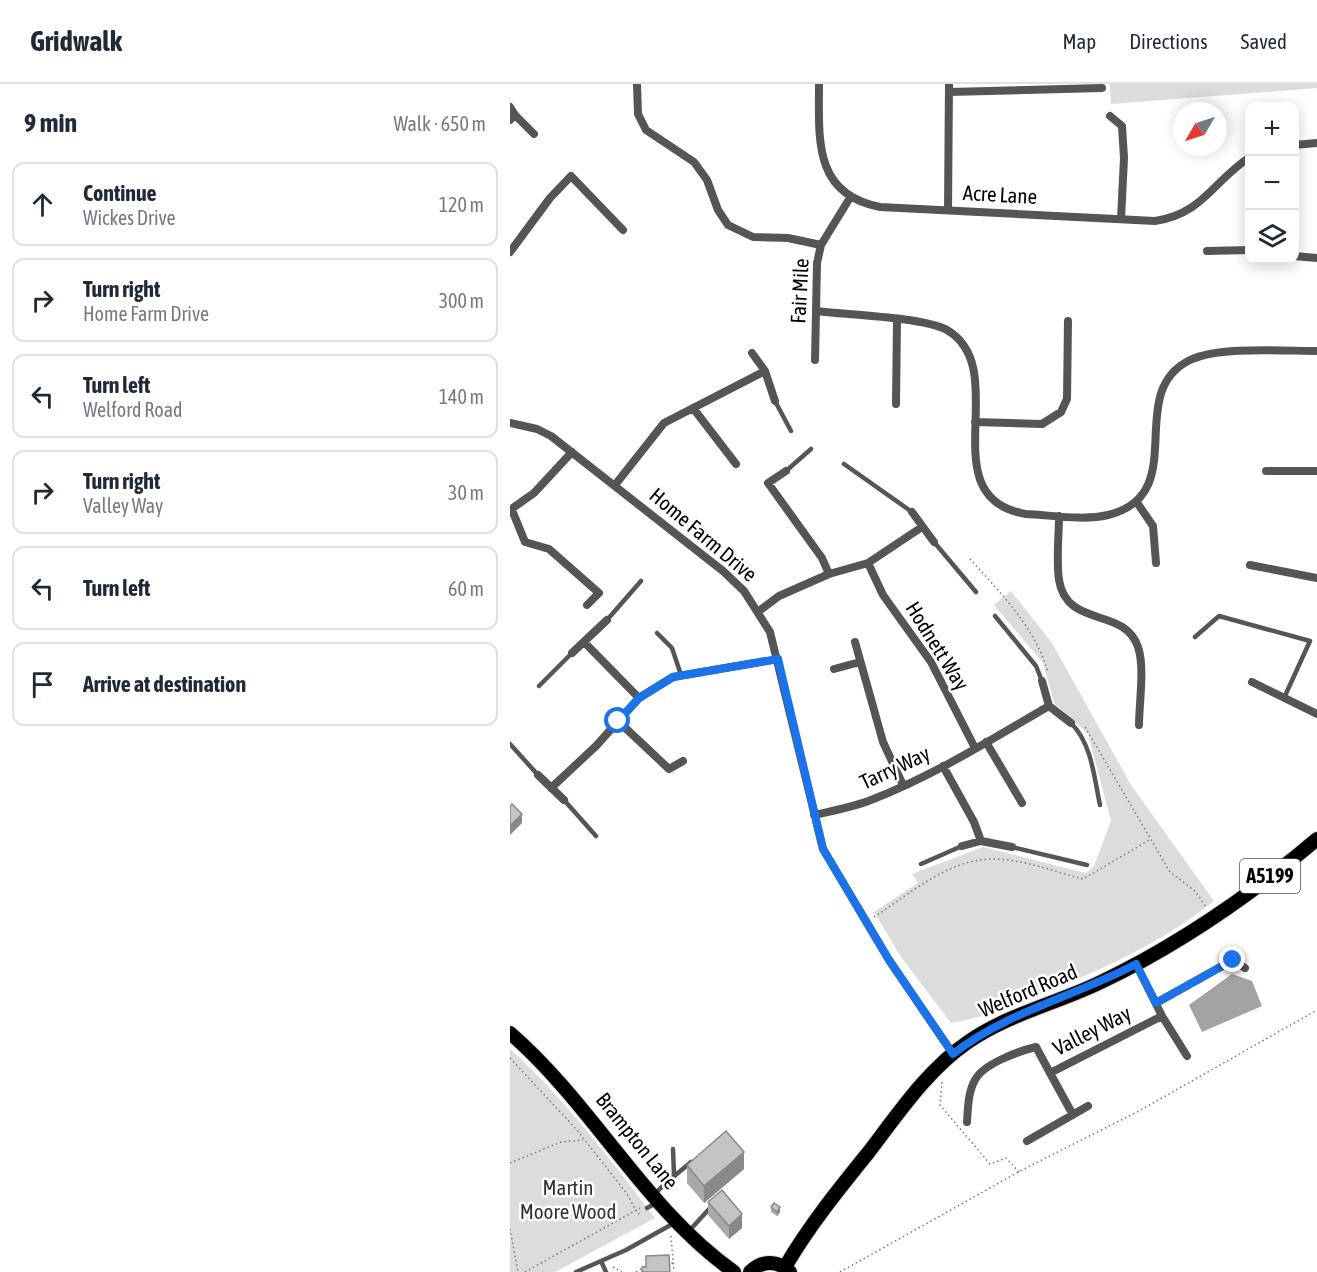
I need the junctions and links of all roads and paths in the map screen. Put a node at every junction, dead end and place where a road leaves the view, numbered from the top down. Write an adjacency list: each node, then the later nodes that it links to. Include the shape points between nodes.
1 (637, 84): 16 (street, via 638,114 646,130 694,162 728,225 753,237 788,238)
2 (819, 84): 12 (street, Acre Lane, via 821,156 832,177)
3 (1050, 86): 4 (street); 5 (street)
4 (949, 88): 13 (street)
5 (1102, 88)
6 (512, 114): 8 (street)
7 (1110, 116): 14 (street, via 1122,126)
8 (534, 134)
9 (1317, 143): 10 (street)
10 (1299, 145)
11 (1245, 162): 14 (street, Acre Lane, via 1184,214 1155,221)
12 (851, 196): 13 (street, Acre Lane, via 880,207); 16 (street, Fair Mile)
13 (948, 210): 14 (street, Acre Lane)
14 (1121, 219)
15 (623, 230): 19 (street, via 571,176)
16 (820, 245): 22 (street, Fair Mile)
17 (1245, 250): 18 (street)
18 (1207, 251)
19 (510, 252)
20 (1299, 256): 21 (street)
21 (1317, 258)
22 (816, 311): 23 (street); 27 (street, Fair Mile)
23 (897, 320): 30 (street); 32 (street, via 929,322 960,341 975,375)
24 (1068, 321): 32 (street, via 1067,399 1061,412 1042,424)
25 (1317, 351): 43 (street, via 1214,352 1180,366 1159,394 1155,468)
26 (752, 353): 28 (street)
27 (815, 360)
28 (765, 371): 29 (street); 31 (street)
29 (775, 400): 34 (lane)
30 (896, 404)
31 (693, 408): 37 (street); 42 (street, via 664,423)
32 (975, 422): 46 (street, via 976,471 987,493 1014,512)
33 (510, 423): 36 (street, Home Farm Drive, via 537,429)
34 (791, 431)
35 (811, 449): 39 (lane)
36 (572, 452): 42 (street, Home Farm Drive); 44 (street, via 534,493)
37 (736, 464)
38 (844, 464): 45 (lane)
39 (786, 471): 52 (street, via 768,483 822,558)
40 (1266, 471): 41 (street)
41 (1317, 471)
42 (615, 485): 57 (street, Home Farm Drive, via 723,571)
43 (1136, 501): 46 (street, via 1106,515); 50 (street, via 1153,526)
44 (511, 510): 56 (street, via 525,542 549,549 599,593)
45 (912, 512): 47 (street)
46 (1059, 516): 78 (street, via 1059,581 1068,601 1086,615 1118,624 1137,645)
47 (922, 527): 48 (street); 49 (street)
48 (934, 542): 55 (lane)
49 (868, 563): 52 (street); 81 (street, Hodnett Way, via 883,595 931,662)
50 (1156, 563)
51 (1250, 565): 53 (street)
52 (829, 574): 57 (street, via 778,596)
53 (1317, 578)
54 (641, 581): 59 (lane)
55 (976, 592)
56 (587, 605)
57 (759, 610): 65 (street, Home Farm Drive)
58 (995, 616): 69 (lane, via 1036,666)
59 (607, 620): 62 (street)
60 (657, 633): 68 (lane, via 672,648)
61 (1195, 637): 73 (lane, via 1218,616 1310,642)
62 (584, 642): 64 (street); 72 (street)
63 (855, 642): 66 (street)
64 (572, 653): 71 (lane)
65 (778, 659): 68 (street); 90 (street, Home Farm Drive)
66 (860, 662): 67 (street); 85 (street, via 883,742)
67 (834, 669)
68 (681, 675): 72 (street)
69 (1042, 681): 74 (street)
70 (1252, 682): 73 (street)
71 (539, 686)
72 (639, 698): 76 (street)
73 (1284, 698): 75 (street)
74 (1049, 706): 77 (street); 79 (street, Tarry Way)
75 (1317, 714)
76 (618, 721): 82 (street, via 669,769); 86 (street)
77 (1071, 723): 89 (lane, via 1086,745)
78 (1139, 725)
79 (986, 742): 81 (street, Tarry Way); 88 (street)
80 (510, 744): 84 (lane)
81 (975, 748): 83 (street, Tarry Way)
82 (682, 761)
83 (943, 766): 85 (street, Tarry Way); 94 (street)
84 (538, 775): 86 (street)
85 (903, 785): 90 (street, Tarry Way, via 857,805)
86 (551, 788): 87 (street)
87 (564, 800): 91 (lane)
88 (1022, 803)
89 (1100, 805)
90 (814, 815): 99 (street, Home Farm Drive, via 823,849)
91 (596, 836)
92 (1152, 838): 99 (path, via 1083,879 1015,861 967,862 945,870)
93 (1317, 839): 100 (main road, Welford Road / A5199, via 1213,916)
94 (981, 841): 95 (street); 96 (street)
95 (962, 846): 97 (lane)
96 (1012, 847): 98 (lane)
97 (921, 864)
98 (1087, 865)
99 (866, 923): 106 (street, Home Farm Drive)
100 (1136, 964): 102 (street, Valley Way); 106 (main road, Welford Road / A5199, via 1099,984 982,1033)
101 (1245, 968): 102 (street, via 1233,960)
102 (1156, 1003): 104 (street, Valley Way)
103 (1317, 1010): 119 (path, via 1139,1111)
104 (1162, 1016): 107 (street); 109 (street, Valley Way)
105 (510, 1033): 121 (main road, Brampton Lane, via 562,1085)
106 (953, 1054): 132 (main road, Welford Road / A5199, via 913,1095 818,1213)
107 (1187, 1056)
108 (510, 1058): 114 (path)
109 (1050, 1073): 112 (street); 113 (street, Valley Way, via 1036,1047 1013,1054 981,1072 970,1092)
110 (942, 1082): 119 (path, via 940,1105 990,1164 1006,1158)
111 (1088, 1106): 112 (street)
112 (1073, 1115): 115 (street)
113 (967, 1122)
114 (584, 1140): 118 (path, via 561,1142); 123 (path)
115 (1027, 1141)
116 (673, 1149): 120 (lane)
117 (697, 1157): 120 (lane)
118 (510, 1163)
119 (1019, 1172): 142 (path)
120 (672, 1178): 121 (lane)
121 (651, 1202): 123 (path, via 638,1214); 125 (main road, Brampton Lane)
122 (714, 1202): 126 (lane)
123 (637, 1211): 134 (path)
124 (510, 1229): 133 (path)
125 (674, 1229): 126 (main road, Brampton Lane); 127 (lane); 128 (path)
126 (686, 1233): 140 (main road, Brampton Lane)
127 (602, 1261): 135 (lane); 136 (lane)
128 (674, 1263): 130 (path); 139 (path)
129 (654, 1264): 138 (path, via 644,1265)
130 (664, 1264)
131 (612, 1266): 137 (path)
132 (787, 1270): 141 (main road, via 767,1263)
133 (518, 1272)
134 (525, 1272)
135 (576, 1272)
136 (606, 1272)
137 (622, 1272)
138 (636, 1272)
139 (674, 1272)
140 (734, 1272)
141 (750, 1272)
142 (840, 1272)

